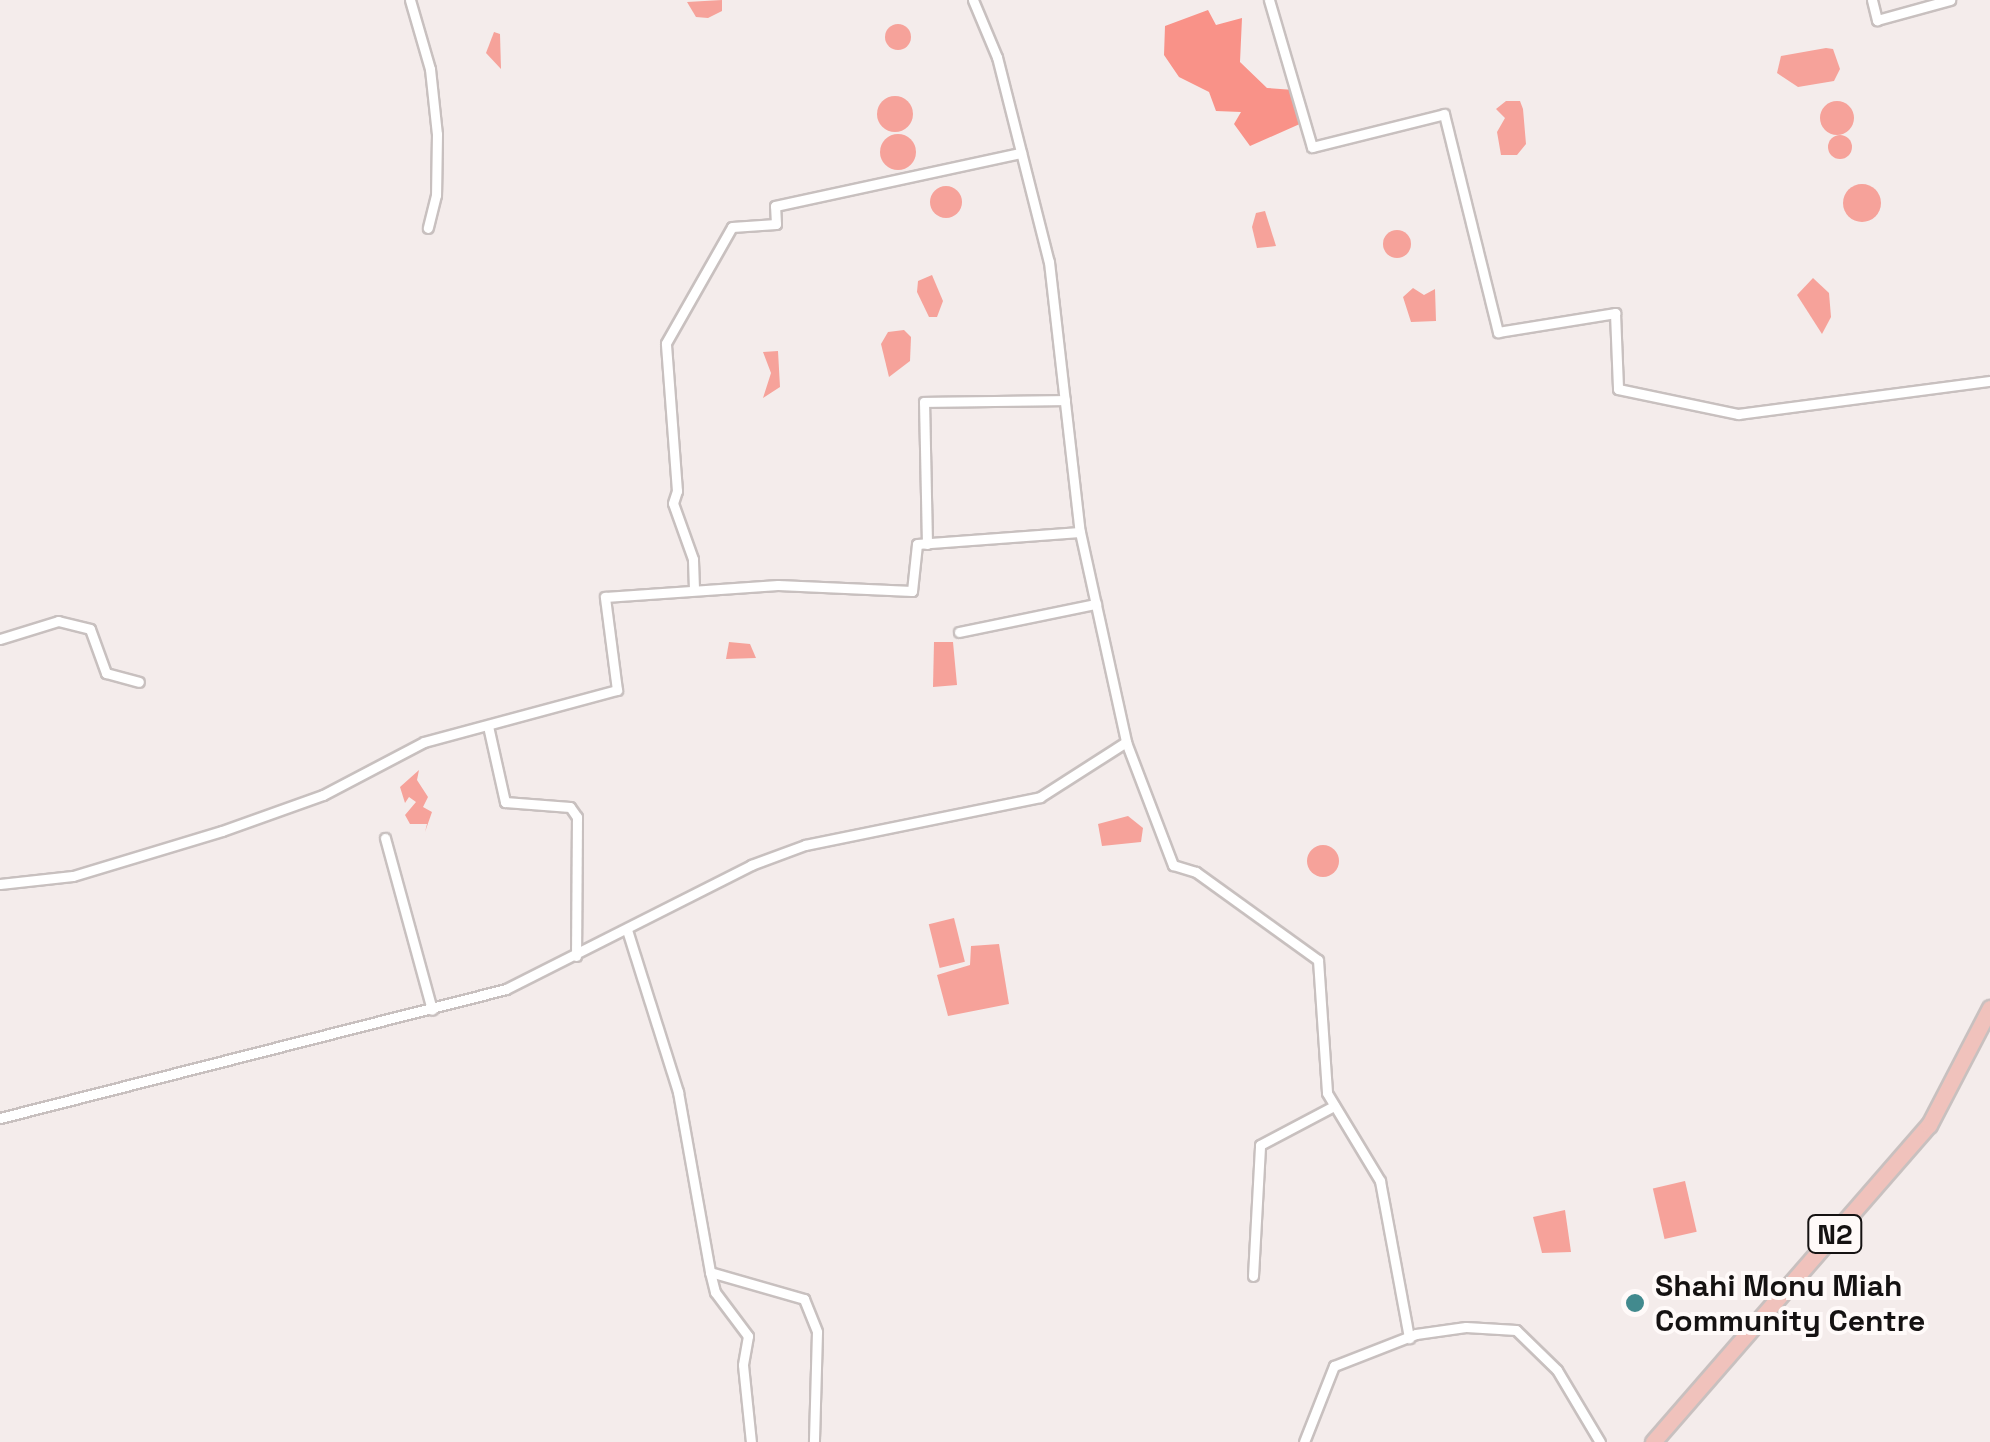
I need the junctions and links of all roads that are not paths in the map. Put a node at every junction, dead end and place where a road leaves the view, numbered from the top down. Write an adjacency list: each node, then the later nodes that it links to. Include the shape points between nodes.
1 (410, 0): 7 (street, via 430,68 436,134 436,195)
2 (973, 0): 6 (street, via 997,56)
3 (1269, 0): 8 (street, via 1312,147 1444,114 1498,332 1615,313 1618,389 1738,414)
4 (1872, 0): 5 (street, via 1877,20)
5 (1950, 0)
6 (1021, 153): 9 (street, via 1048,262); 12 (street, via 775,206 776,224 732,227 666,343 678,491 673,503 693,559)
7 (428, 228)
8 (1990, 381)
9 (1065, 400): 10 (street); 11 (street, via 924,402)
10 (1080, 532): 11 (street); 13 (street)
11 (927, 544): 12 (street, via 917,544 912,591)
12 (694, 589): 17 (street, via 605,598 617,690)
13 (1096, 604): 14 (street); 18 (street)
14 (958, 632)
15 (0, 640): 16 (street, via 58,621 90,629 106,673)
16 (139, 682)
17 (488, 726): 20 (street, via 424,742 323,795 222,831 73,876); 22 (street, via 505,802 570,807 577,816)
18 (1126, 742): 21 (street, via 1040,796 806,845 751,864); 25 (street, via 1174,865 1196,872 1318,960 1316,1000)
19 (385, 838): 24 (street)
20 (0, 884)
21 (626, 930): 22 (street); 27 (street, via 678,1092)
22 (576, 956): 24 (street, via 506,989)
23 (1990, 1008): 34 (highway, N2, via 1929,1125)
24 (432, 1010): 26 (street)
25 (1334, 1106): 28 (street, via 1260,1146); 29 (street, via 1380,1181)
26 (0, 1118)
27 (710, 1272): 30 (street, via 715,1292 748,1336 743,1364); 31 (street, via 804,1299 817,1332)
28 (1253, 1276)
29 (1409, 1338): 32 (street, via 1334,1366); 33 (street, via 1466,1327 1516,1330 1557,1370)
30 (751, 1442)
31 (814, 1442)
32 (1304, 1442)
33 (1600, 1442)
34 (1654, 1442)

